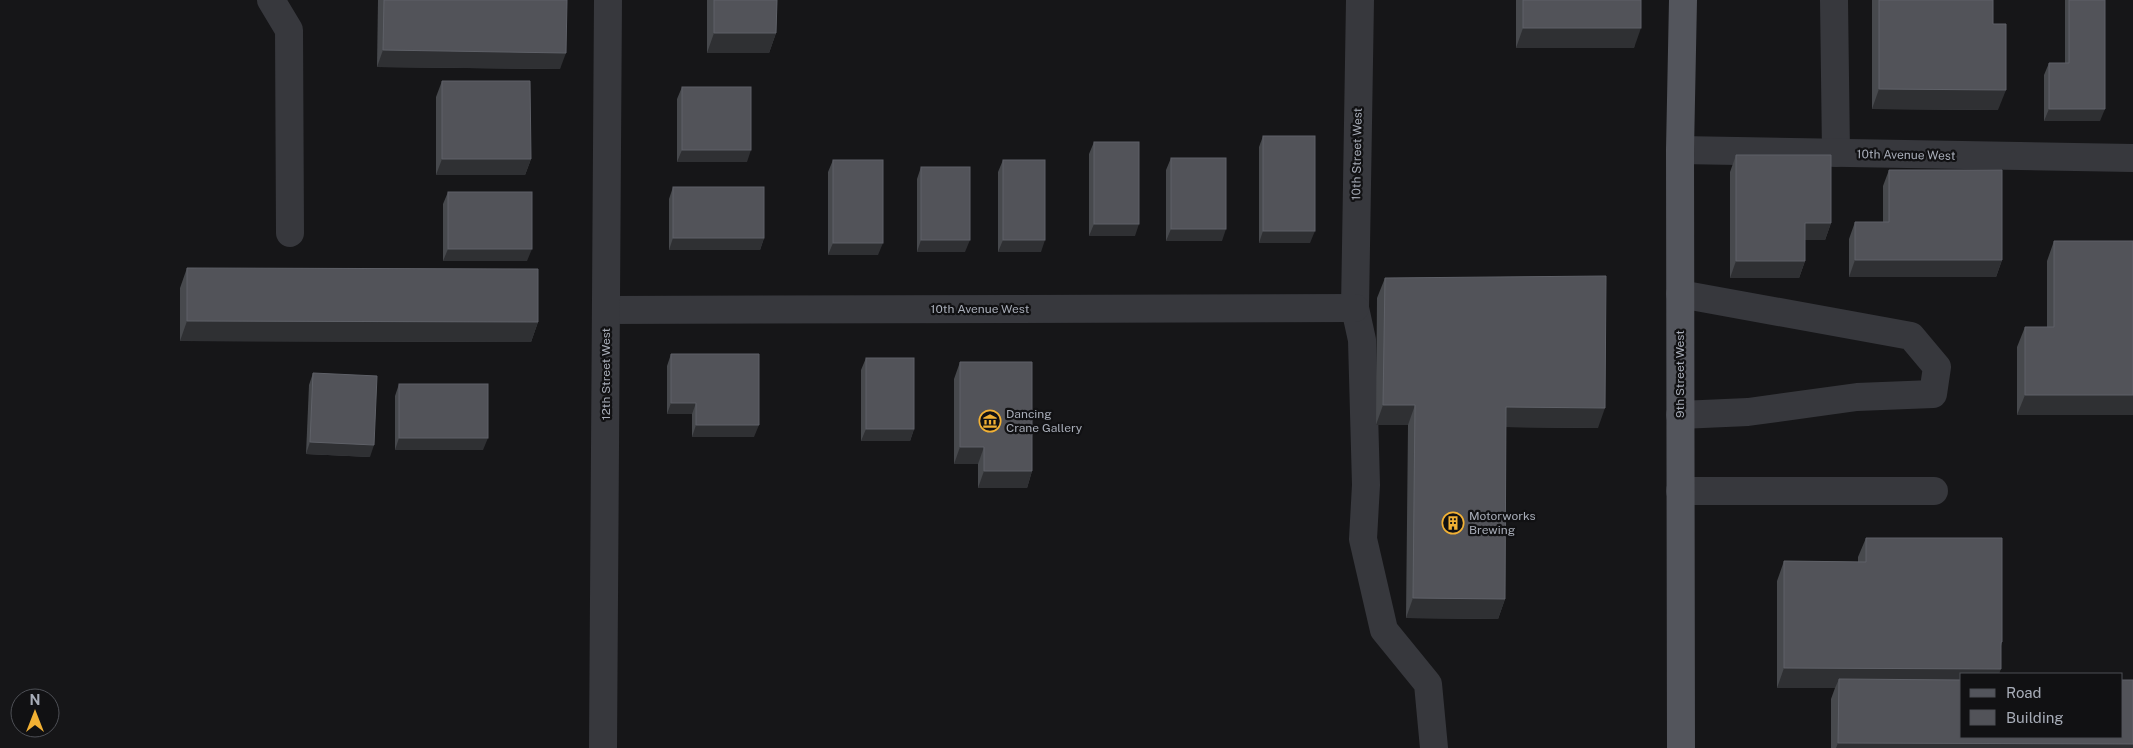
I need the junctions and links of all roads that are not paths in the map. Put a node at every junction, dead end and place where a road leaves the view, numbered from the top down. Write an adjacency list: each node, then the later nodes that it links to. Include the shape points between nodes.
1 (271, 0): 9 (street, via 289,30)
2 (608, 0): 12 (street, 12th Street West)
3 (1360, 0): 11 (street, 10th Street West)
4 (1683, 0): 6 (main road, 9th Street West)
5 (1834, 0): 7 (street)
6 (1680, 150): 7 (street, 10th Avenue West); 10 (main road, 9th Street West)
7 (1836, 153): 8 (street, 10th Avenue West)
8 (2133, 158)
9 (290, 233)
10 (1680, 294): 13 (main road, 9th Street West); 13 (street, via 1911,336 1937,367 1933,394 1857,397 1748,412)
11 (1354, 308): 12 (street, 10th Avenue West); 17 (street, 10th Street West, via 1362,340 1366,485 1363,539 1384,630 1428,684)
12 (606, 310): 16 (street, 12th Street West)
13 (1680, 415): 14 (main road, 9th Street West)
14 (1680, 491): 15 (street); 18 (main road, 9th Street West)
15 (1934, 491)
16 (603, 748)
17 (1434, 748)
18 (1681, 748)

